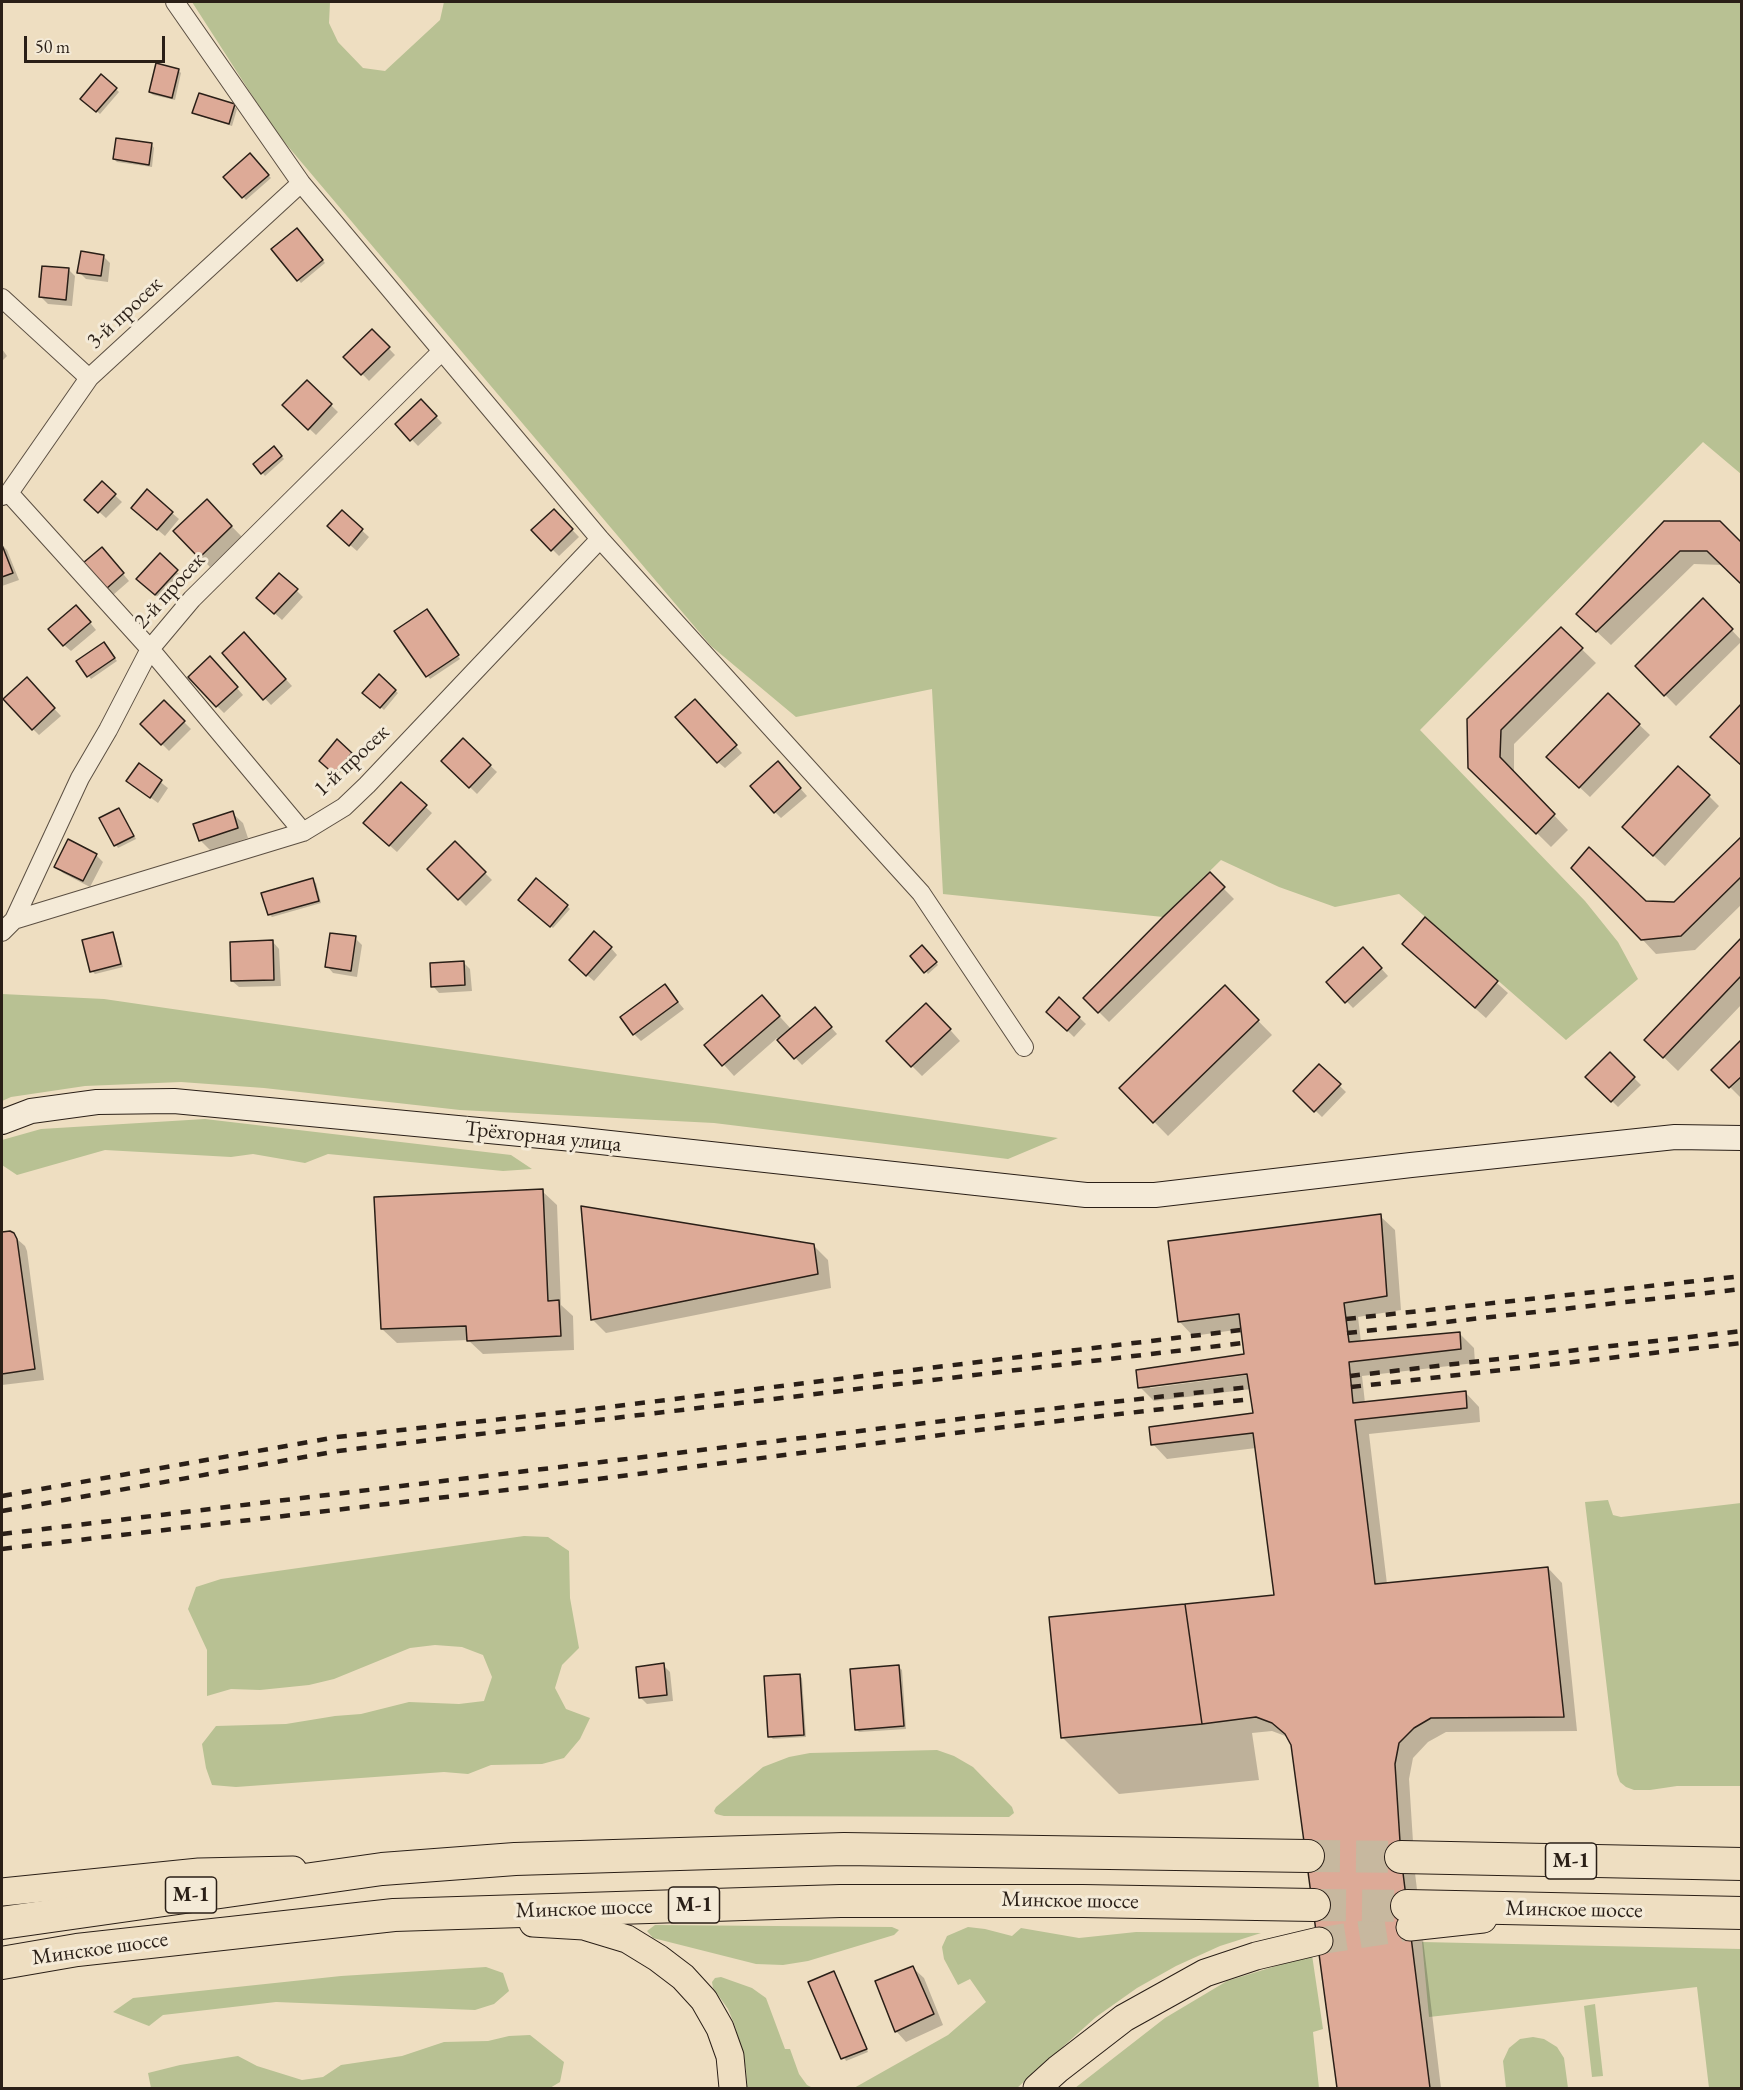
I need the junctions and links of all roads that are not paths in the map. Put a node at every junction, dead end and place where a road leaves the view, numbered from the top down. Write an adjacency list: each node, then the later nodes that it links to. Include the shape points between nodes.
1 (176, 2): 2 (street)
2 (301, 183): 4 (street); 5 (street, 3-й просек)
3 (2, 298): 5 (street)
4 (441, 351): 7 (street); 8 (street, 2-й просек, via 192,598)
5 (89, 378): 6 (street, 3-й просек)
6 (5, 494): 8 (street)
7 (600, 539): 9 (street, 1-й просек, via 367,785 344,807); 11 (street, via 921,893)
8 (150, 649): 9 (street); 10 (street, 2-й просек, via 80,778)
9 (303, 832): 10 (street, 1-й просек)
10 (8, 926)
11 (1024, 1047)
12 (2, 1122): 13 (street, Трёхгорная улица, via 32,1111 97,1102 174,1101 1086,1194 1155,1195 1675,1137)
13 (1742, 1138)
14 (1308, 1856): 17 (highway, Минское шоссе / М-1, via 844,1849 515,1859)
15 (1401, 1857): 16 (highway, М-1)
16 (1742, 1864)
17 (382, 1869): 18 (main road, via 199,1872); 23 (highway, Минское шоссе / М-1)
18 (2, 1892)
19 (1314, 1905): 21 (highway, Минское шоссе / М-1, via 840,1900)
20 (1742, 1913): 22 (highway, Минское шоссе / М-1, via 1589,1910)
21 (394, 1915): 25 (highway, Минское шоссе / М-1, via 77,1950); 26 (main road, via 584,1926 627,1940 658,1958 704,2000 730,2056)
22 (1408, 1916)
23 (2, 1923)
24 (1319, 1941): 27 (main road, via 1205,1973 1124,2018)
25 (2, 1963)
26 (733, 2088)
27 (1037, 2088)

